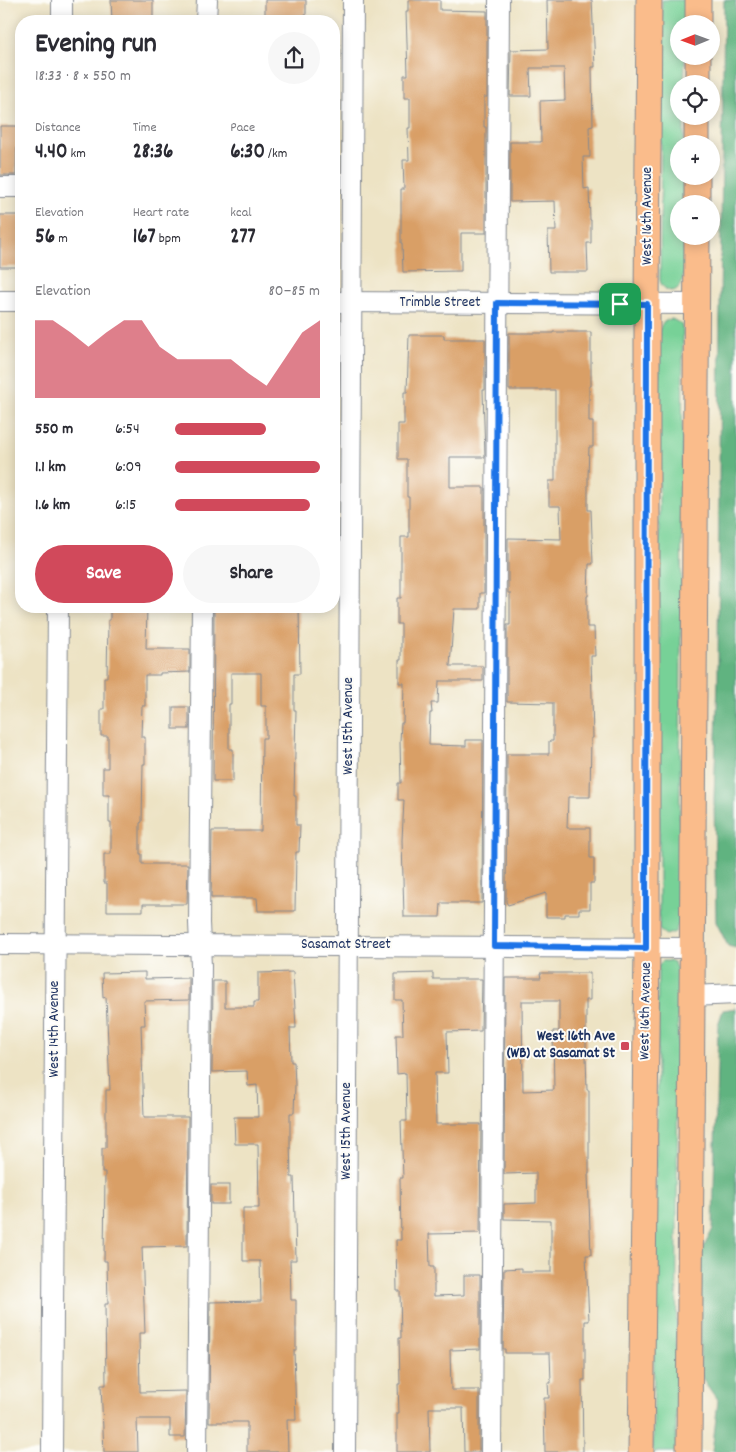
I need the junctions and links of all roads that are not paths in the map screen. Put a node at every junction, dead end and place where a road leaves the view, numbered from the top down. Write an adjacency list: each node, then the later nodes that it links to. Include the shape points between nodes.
1 (62, 0): 7 (street)
2 (206, 0): 8 (street)
3 (353, 0): 15 (street, West 15th Avenue)
4 (499, 0): 16 (street)
5 (649, 0): 17 (main road, West 16th Avenue)
6 (698, 0): 9 (main road)
7 (62, 15)
8 (206, 15)
9 (698, 15)
10 (0, 187): 11 (street)
11 (15, 187)
12 (697, 245): 18 (main road)
13 (0, 301): 14 (street)
14 (15, 301)
15 (342, 302): 16 (street, Trimble Street); 24 (street, West 15th Avenue)
16 (497, 303): 17 (street, Trimble Street); 25 (street)
17 (647, 304): 18 (street, Trimble Street); 26 (main road, West 16th Avenue)
18 (696, 304): 27 (main road)
19 (58, 613): 22 (street, West 14th Avenue)
20 (202, 613): 23 (street)
21 (0, 944): 22 (street, Sasamat Street)
22 (55, 944): 23 (street, Sasamat Street); 30 (street, West 14th Avenue)
23 (200, 945): 24 (street, Sasamat Street); 31 (street)
24 (348, 946): 25 (street, Sasamat Street); 32 (street, West 15th Avenue)
25 (494, 946): 26 (street, Sasamat Street); 33 (street)
26 (646, 948): 27 (street, Sasamat Street); 34 (main road, West 16th Avenue)
27 (692, 948): 29 (main road)
28 (736, 994): 29 (street)
29 (692, 996): 35 (main road)
30 (52, 1452)
31 (196, 1452)
32 (345, 1452)
33 (491, 1452)
34 (641, 1452)
35 (689, 1452)

